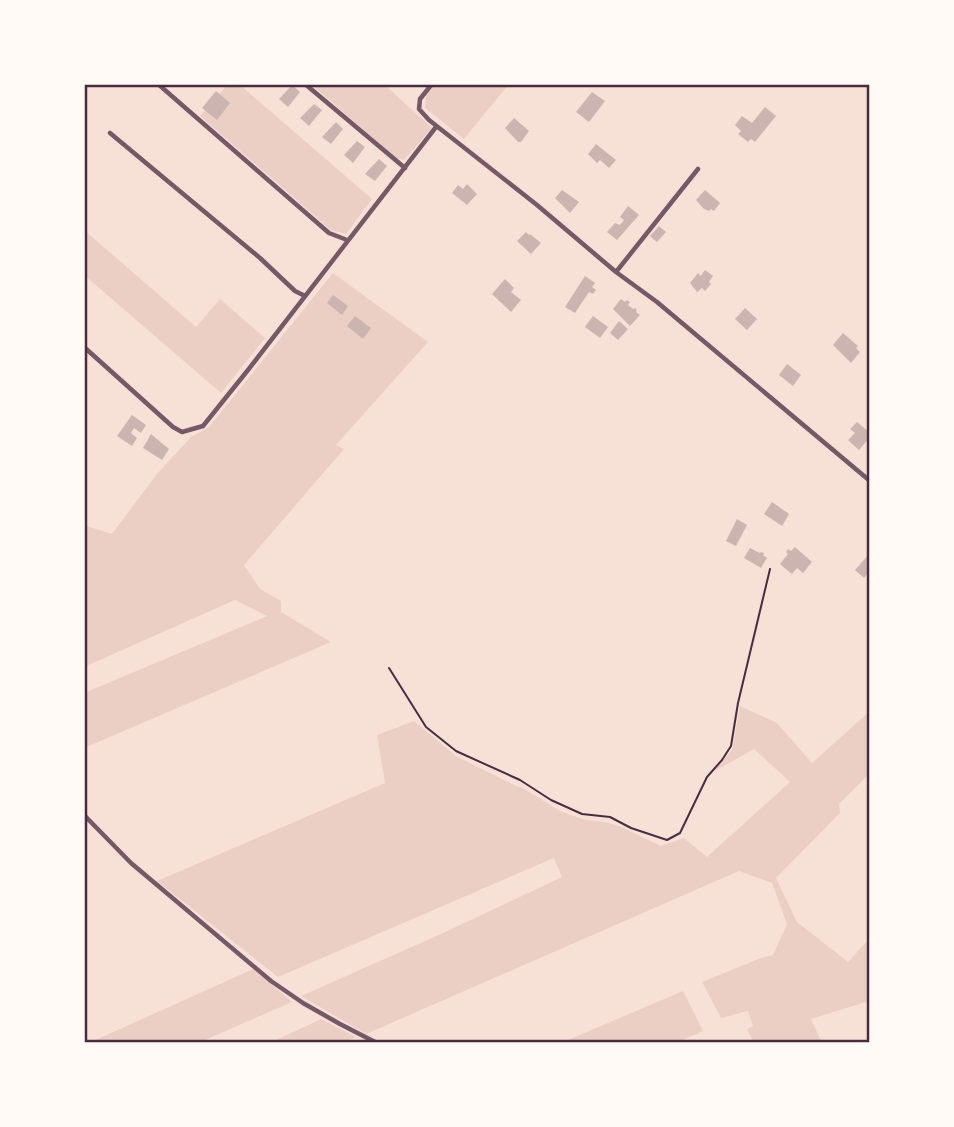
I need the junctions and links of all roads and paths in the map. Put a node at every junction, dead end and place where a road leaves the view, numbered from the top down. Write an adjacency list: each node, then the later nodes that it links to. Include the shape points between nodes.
1 (158, 84): 8 (street, via 329,233)
2 (305, 84): 6 (street)
3 (432, 84): 4 (street, via 420,99 419,109)
4 (436, 127): 6 (street); 9 (street)
5 (110, 133): 10 (street)
6 (405, 168): 8 (street)
7 (698, 169): 9 (street)
8 (347, 240): 10 (street)
9 (616, 272): 12 (street)
10 (305, 296): 11 (street, via 203,426 182,432)
11 (84, 347)
12 (870, 481)
13 (770, 569): 14 (path, via 731,746 707,777 680,833 667,840 610,817 582,814 456,751 426,727)
14 (389, 668)
15 (84, 815): 16 (street, via 131,863 271,981)
16 (377, 1043)

